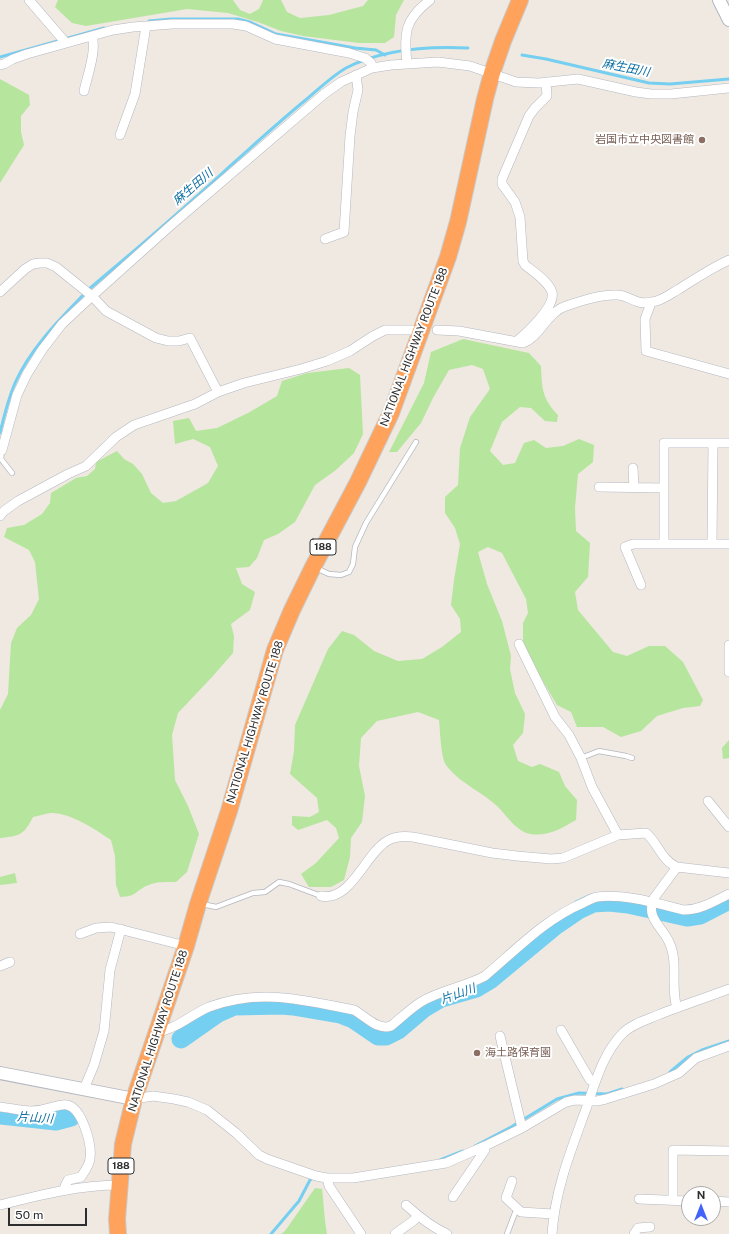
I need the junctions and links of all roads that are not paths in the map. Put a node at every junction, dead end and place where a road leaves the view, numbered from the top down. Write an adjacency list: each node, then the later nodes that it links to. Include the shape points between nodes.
1 (29, 0): 8 (street)
2 (430, 0): 9 (street, via 415,14 407,29)
3 (520, 0): 12 (highway, NATIONAL HIGHWAY ROUTE 188 / 188)
4 (719, 0): 5 (main road)
5 (729, 20)
6 (146, 26): 7 (street); 11 (street, via 246,26 275,39 365,58 371,63); 17 (street, via 135,94)
7 (92, 36): 8 (street); 16 (street, via 93,50)
8 (66, 43): 10 (street)
9 (407, 64): 11 (street); 12 (street, via 450,63 470,66)
10 (0, 65)
11 (372, 68): 13 (street)
12 (492, 74): 14 (street, via 516,82); 41 (highway, NATIONAL HIGHWAY ROUTE 188 / 188, via 448,257 391,413)
13 (356, 75): 18 (street, via 358,90 350,136 344,232); 21 (street, via 324,94)
14 (546, 82): 15 (street, via 578,79 651,94); 25 (street, via 547,96 529,116 502,179 502,184 515,202 520,217 523,261 547,284 552,293 551,302 544,314)
15 (729, 88)
16 (84, 92)
17 (120, 135)
18 (325, 239)
19 (729, 260): 22 (street, via 660,301)
20 (0, 292): 21 (street, via 25,269 47,263 56,267)
21 (92, 296): 27 (street, via 106,311 156,338 179,342 190,338); 31 (street, via 58,330 27,374 17,395)
22 (651, 303): 25 (street, via 644,304 616,294 565,306 554,312 530,340); 26 (street, via 645,319 646,351)
23 (412, 330): 27 (street, via 386,330 350,351 327,360 301,369 244,382)
24 (437, 330): 25 (street, via 465,332)
25 (517, 342)
26 (729, 374)
27 (218, 392): 37 (street, via 195,404 134,425 116,436 86,466 18,500)
28 (416, 442): 41 (lane, via 366,523 355,546 353,564 349,572 341,575 329,574)
29 (713, 443): 30 (street); 36 (street, via 664,443); 39 (street)
30 (729, 443)
31 (1, 450): 33 (lane, via 1,459)
32 (633, 468): 35 (street)
33 (12, 473)
34 (599, 487): 35 (street)
35 (634, 488): 36 (street)
36 (664, 488): 38 (street)
37 (0, 516)
38 (664, 544): 39 (street); 42 (street, via 633,544 625,547)
39 (712, 544): 40 (street)
40 (729, 544)
41 (313, 567): 55 (highway, NATIONAL HIGHWAY ROUTE 188 / 188, via 275,650 229,811)
42 (641, 585)
43 (519, 644): 46 (street, via 555,717 569,735)
44 (729, 645): 45 (street)
45 (728, 672)
46 (581, 758): 47 (lane, via 599,751); 50 (street, via 592,787)
47 (632, 758)
48 (708, 801): 49 (street)
49 (729, 827)
50 (618, 835): 51 (street, via 646,833 666,860); 54 (street, via 563,858 551,859 492,853 413,836 400,836 387,840 376,849 350,884 340,892 328,897)
51 (677, 867): 52 (street); 56 (street)
52 (729, 872)
53 (729, 894): 56 (street, via 692,910)
54 (321, 896): 55 (lane, via 279,882 265,892 254,893 216,907)
55 (198, 904): 59 (highway, NATIONAL HIGHWAY ROUTE 188 / 188)
56 (652, 907): 63 (street, via 670,943 674,959); 65 (street, via 610,896 596,897 554,918 486,976 435,995 387,1028 379,1026 354,1010 293,998 274,997 232,1000 208,1008 166,1031)
57 (121, 929): 58 (street, via 96,928); 59 (street); 70 (street, via 110,970 104,1031)
58 (80, 934)
59 (186, 946): 65 (highway, NATIONAL HIGHWAY ROUTE 188 / 188)
60 (10, 962): 61 (street)
61 (0, 966)
62 (729, 989): 63 (street)
63 (677, 1008): 69 (street, via 633,1026 623,1033 603,1063)
64 (561, 1030): 69 (street, via 590,1080)
65 (157, 1032): 71 (highway, NATIONAL HIGHWAY ROUTE 188 / 188)
66 (500, 1036): 74 (street)
67 (729, 1046): 72 (street, via 696,1058 679,1073 659,1082 606,1099)
68 (0, 1073): 70 (main road)
69 (595, 1083): 72 (street)
70 (84, 1090): 71 (main road)
71 (134, 1099): 77 (street, via 153,1096 174,1098 194,1104 207,1110 259,1155); 79 (highway, NATIONAL HIGHWAY ROUTE 188 / 188, via 123,1144)
72 (589, 1100): 74 (street, via 566,1102); 88 (street, via 562,1174)
73 (0, 1107): 80 (street, via 31,1111 68,1105 83,1120 87,1129 91,1157 81,1177 68,1180)
74 (522, 1128): 75 (street)
75 (485, 1146): 77 (street, via 439,1164 372,1176); 81 (street, via 485,1150)
76 (729, 1151): 83 (street, via 673,1150)
77 (328, 1178): 92 (street, via 329,1186)
78 (512, 1181): 87 (street, via 506,1198)
79 (120, 1185): 80 (street); 91 (highway, NATIONAL HIGHWAY ROUTE 188 / 188)
80 (64, 1190): 85 (street)
81 (453, 1197)
82 (639, 1199): 83 (street)
83 (673, 1200): 84 (street)
84 (681, 1200)
85 (0, 1205)
86 (406, 1205): 89 (street)
87 (518, 1209): 88 (street, via 521,1212); 95 (lane)
88 (553, 1214): 96 (street)
89 (418, 1216): 93 (street); 94 (street)
90 (650, 1227): 97 (street, via 638,1228)
91 (118, 1234)
92 (361, 1234)
93 (395, 1234)
94 (447, 1234)
95 (507, 1234)
96 (552, 1234)
97 (634, 1234)

